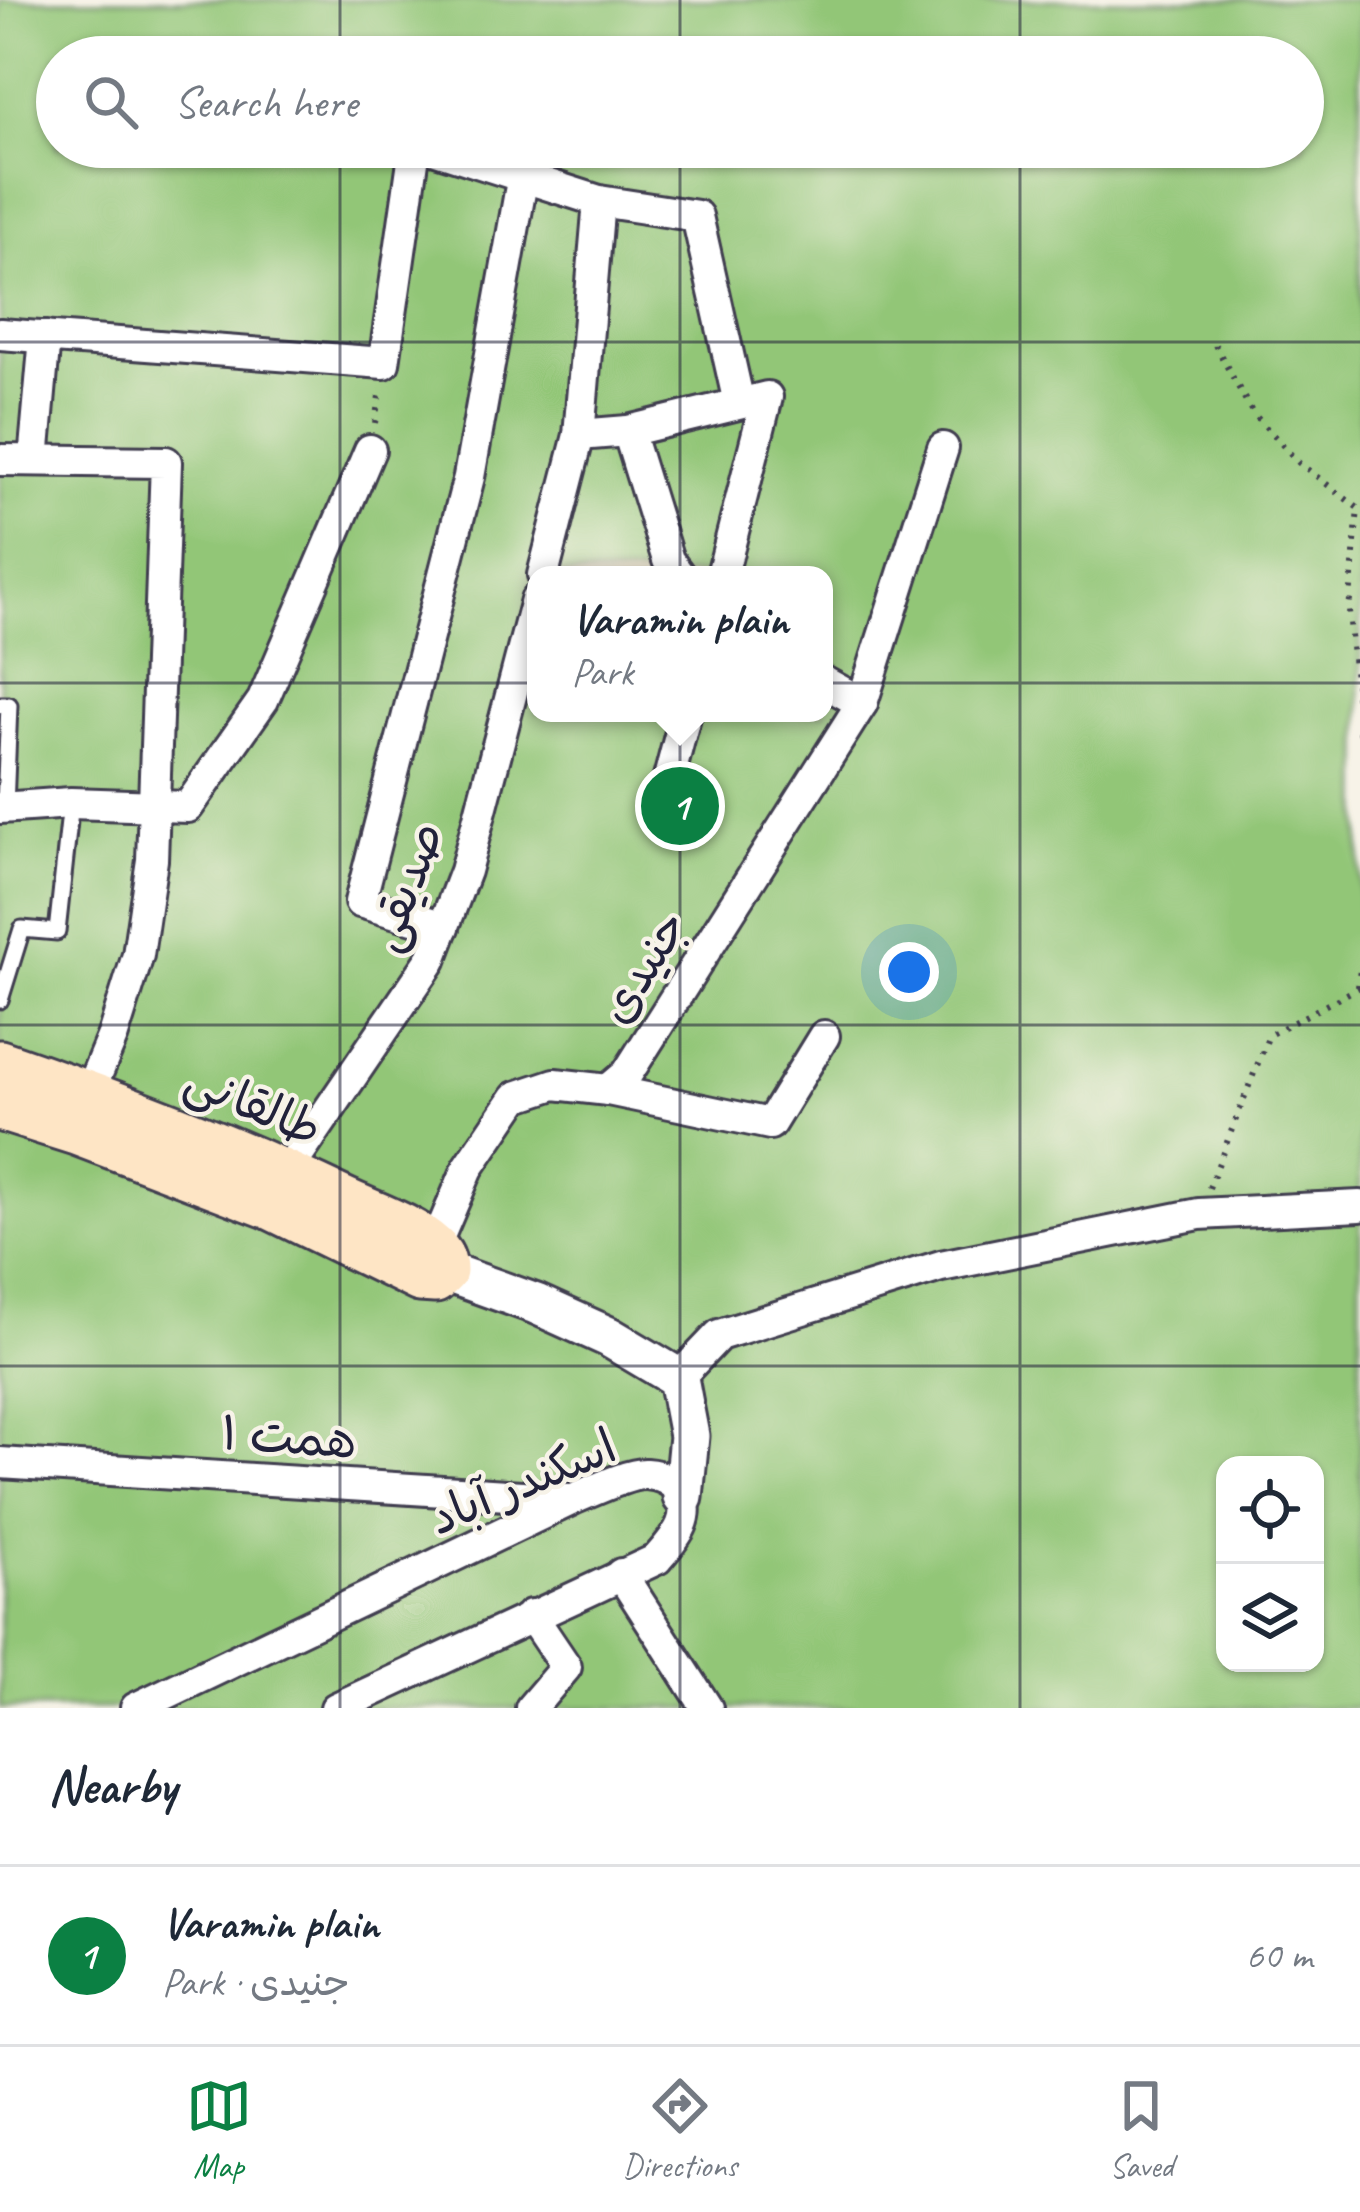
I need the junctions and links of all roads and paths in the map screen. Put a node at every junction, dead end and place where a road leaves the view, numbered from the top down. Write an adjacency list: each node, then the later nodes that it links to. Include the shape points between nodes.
1 (412, 168): 8 (street)
2 (500, 168): 3 (street)
3 (524, 175): 4 (street); 29 (street, via 469,477 360,902)
4 (598, 201): 9 (street, via 697,216); 11 (street)
5 (0, 334): 6 (street)
6 (45, 338): 8 (street); 15 (street)
7 (1215, 345): 24 (path, via 1252,412 1299,463 1358,508 1348,610)
8 (384, 362): 13 (path)
9 (739, 404): 10 (street); 18 (street, via 767,397)
10 (628, 431): 11 (street); 17 (street)
11 (579, 435): 16 (street)
12 (943, 448): 21 (street, جنیدی)
13 (370, 450): 27 (street, via 263,700 188,807)
14 (0, 460): 15 (street)
15 (34, 460): 27 (street, via 166,462)
16 (545, 566)
17 (672, 566)
18 (724, 566)
19 (527, 634): 29 (street, صدیقی)
20 (833, 687): 21 (street)
21 (862, 703): 35 (street, جنیدی, via 627,1074)
22 (0, 705): 28 (lane, via 9,705)
23 (684, 722): 25 (street)
24 (1360, 740)
25 (663, 801)
26 (71, 803): 27 (street); 28 (street); 32 (lane, via 57,932 22,929)
27 (153, 805): 36 (street, via 138,955)
28 (3, 808)
29 (444, 927): 38 (street, صدیقی, via 431,960)
30 (1360, 968): 31 (path)
31 (1359, 987): 40 (path, via 1269,1036)
32 (0, 1000)
33 (824, 1036): 35 (street, via 770,1124)
34 (0, 1063): 36 (main road, طالقانی)
35 (608, 1090): 41 (street, جنیدی, via 555,1084 516,1097 469,1168)
36 (89, 1094): 38 (main road, طالقانی)
37 (0, 1108): 38 (main road, طالقانی)
38 (278, 1189): 41 (main road, طالقانی, via 420,1280 435,1280)
39 (1360, 1206): 40 (street)
40 (1199, 1214): 42 (street, via 941,1266 718,1335)
41 (439, 1260): 42 (street, طالقانی, via 609,1337)
42 (678, 1378): 44 (street, via 689,1436)
43 (0, 1463): 45 (street, همت ۱)
44 (683, 1497): 45 (street, اسکندر آباد, via 671,1480 644,1473); 46 (street, اسکندر آباد, via 677,1536 657,1558)
45 (573, 1499): 48 (street, اسکندر آباد)
46 (621, 1574): 47 (street, اسکندر آباد); 51 (street)
47 (531, 1615): 49 (street, اسکندر آباد); 50 (street, via 566,1666)
48 (136, 1708)
49 (336, 1708)
50 (531, 1708)
51 (707, 1708)

